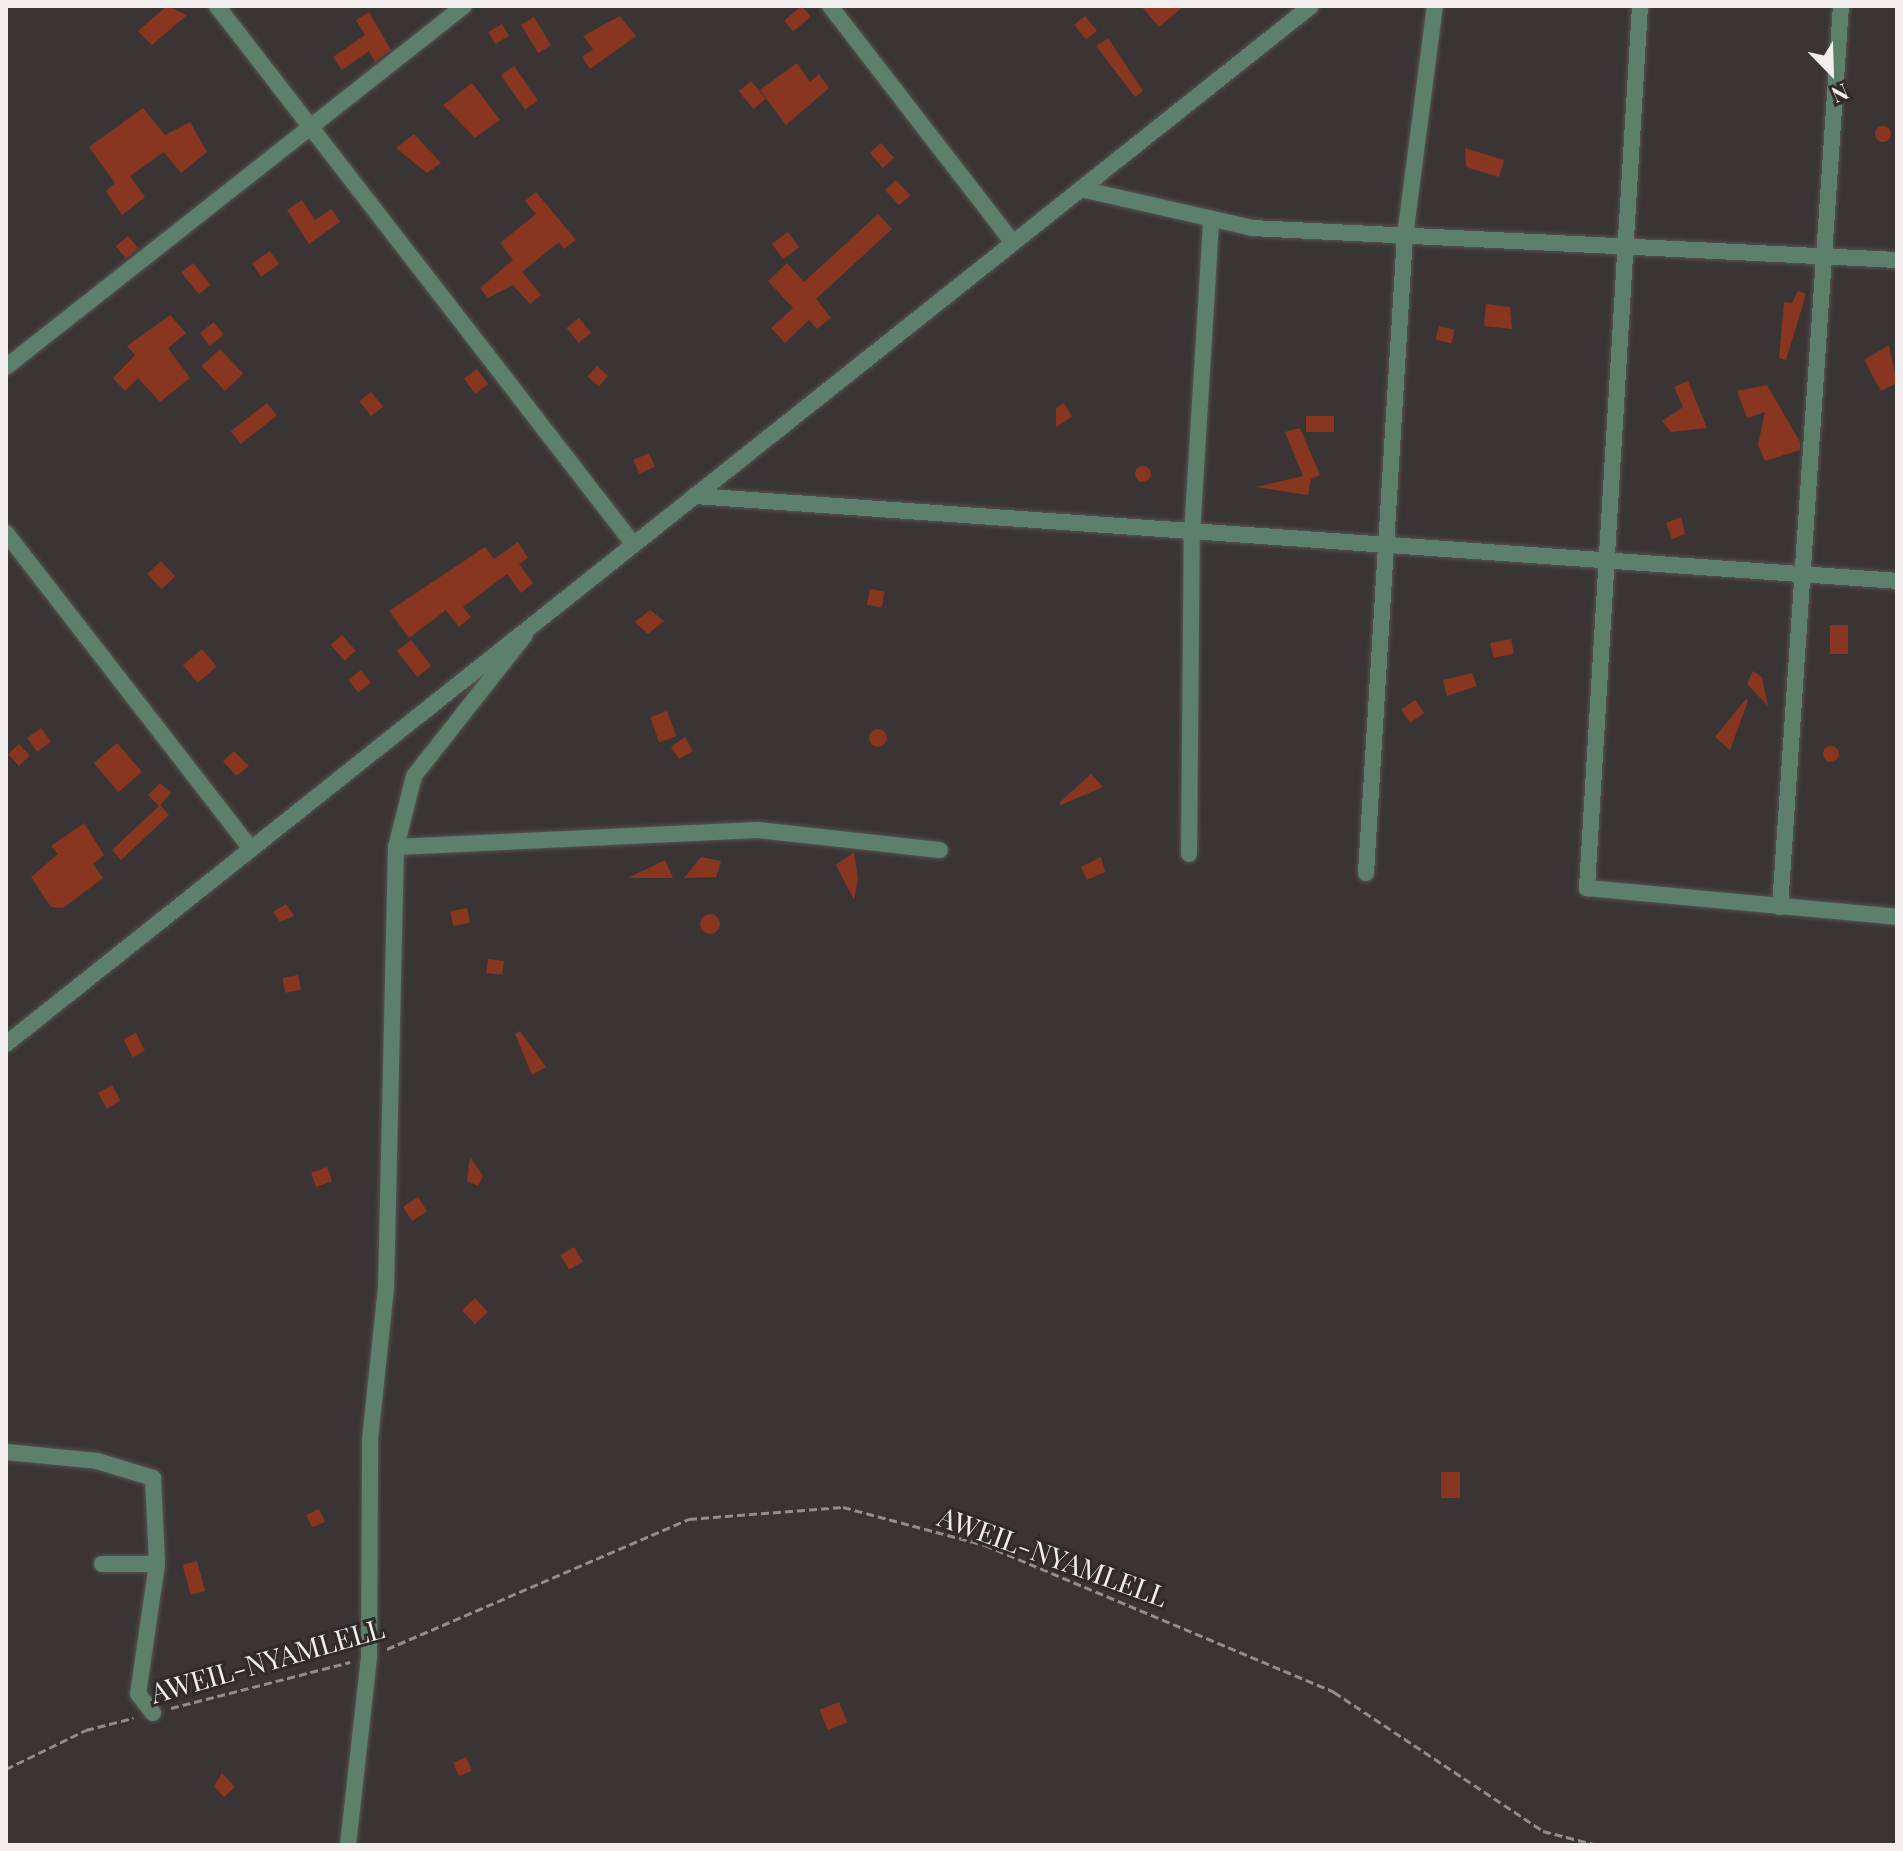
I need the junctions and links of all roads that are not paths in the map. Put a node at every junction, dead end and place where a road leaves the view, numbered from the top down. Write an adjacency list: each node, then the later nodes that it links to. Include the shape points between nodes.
1 (217, 6): 8 (street)
2 (464, 6): 8 (street)
3 (830, 6): 12 (street)
4 (1311, 6): 9 (street)
5 (1435, 6): 11 (street)
6 (1640, 6): 13 (street)
7 (1841, 6): 14 (street)
8 (311, 129): 16 (street); 20 (street)
9 (1081, 189): 10 (street); 12 (street)
10 (1211, 219): 11 (street, via 1252,228); 19 (street)
11 (1405, 236): 13 (street); 21 (street)
12 (1013, 243): 17 (street)
13 (1623, 246): 14 (street); 22 (street)
14 (1823, 256): 15 (street); 23 (street)
15 (1897, 260)
16 (6, 367)
17 (695, 496): 19 (street); 20 (street)
18 (6, 533): 27 (street)
19 (1192, 534): 21 (street); 29 (street)
20 (634, 545): 25 (street)
21 (1385, 549): 22 (street); 30 (street)
22 (1612, 563): 23 (street); 31 (street, via 1587,888)
23 (1799, 575): 24 (street); 31 (street)
24 (1897, 581)
25 (533, 625): 26 (street, via 414,776); 27 (street)
26 (396, 847): 28 (street, via 758,830); 38 (street, via 386,1288 370,1440 369,1657)
27 (251, 849): 33 (street)
28 (940, 850)
29 (1189, 854)
30 (1366, 873)
31 (1780, 907): 32 (street)
32 (1897, 917)
33 (6, 1044)
34 (6, 1452): 36 (street, via 97,1461 153,1478)
35 (102, 1564): 36 (street)
36 (157, 1564): 37 (street, via 138,1694)
37 (153, 1713)
38 (348, 1845)

